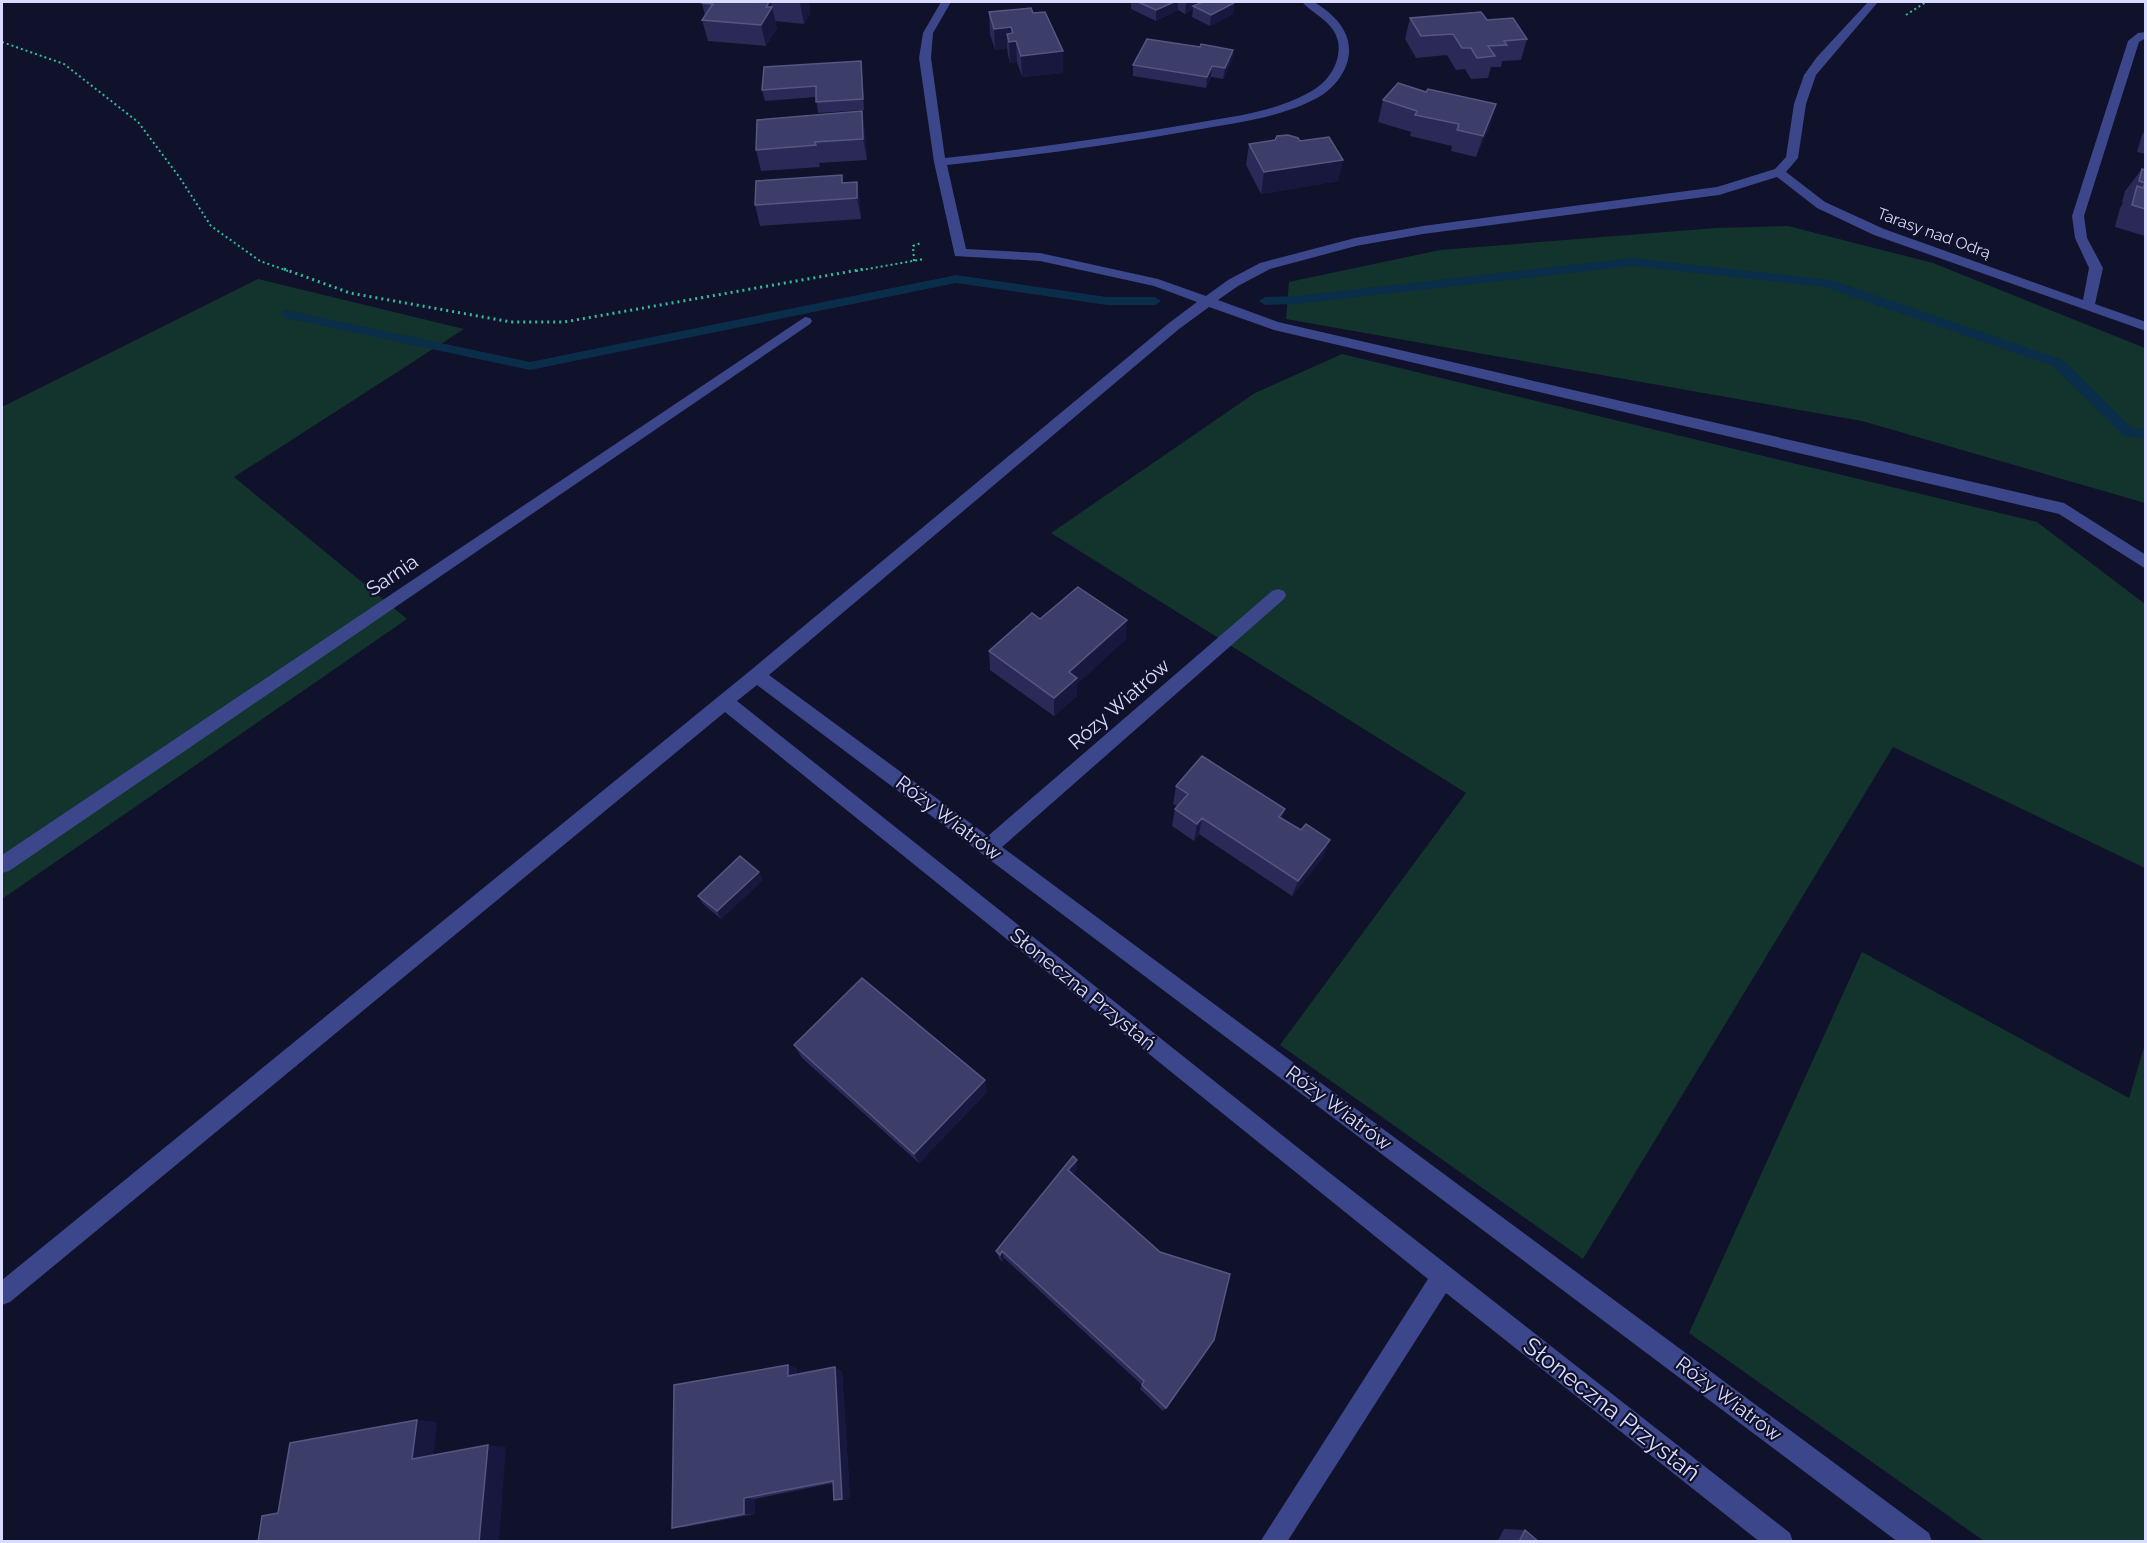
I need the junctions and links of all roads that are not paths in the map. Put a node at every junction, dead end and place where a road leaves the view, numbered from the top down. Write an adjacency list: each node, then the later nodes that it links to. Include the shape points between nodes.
1 (946, 2): 5 (street, via 928,33 925,58)
2 (1307, 2): 5 (street, via 1322,10 1338,29 1344,47 1343,61 1328,86 1312,96 1255,115 1116,142)
3 (1873, 2): 6 (street, via 1810,75 1800,104 1792,158)
4 (2145, 35): 8 (street, via 2134,41 2078,216 2081,238 2096,268)
5 (940, 162): 7 (street, via 960,253 1040,257 1158,283)
6 (1779, 172): 7 (street, via 1719,190 1355,242 1265,266); 8 (street, Tarasy nad Odrą, via 1821,205 1880,232)
7 (1208, 300): 11 (street, via 1274,326 2064,509); 13 (street)
8 (2088, 306): 10 (street, Tarasy nad Odrą)
9 (805, 321): 16 (street, Sarnia)
10 (2145, 327)
11 (2145, 563)
12 (1278, 595): 15 (street, Rózy Wiatrów)
13 (758, 675): 14 (street); 15 (street, Róży Wiatrów)
14 (724, 700): 17 (street, Słoneczna Przystań); 18 (street)
15 (990, 847): 21 (street, Róży Wiatrów)
16 (2, 865)
17 (1443, 1276): 19 (street); 20 (street, Słoneczna Przystań)
18 (2, 1294)
19 (1272, 1542)
20 (1780, 1542)
21 (1920, 1542)

